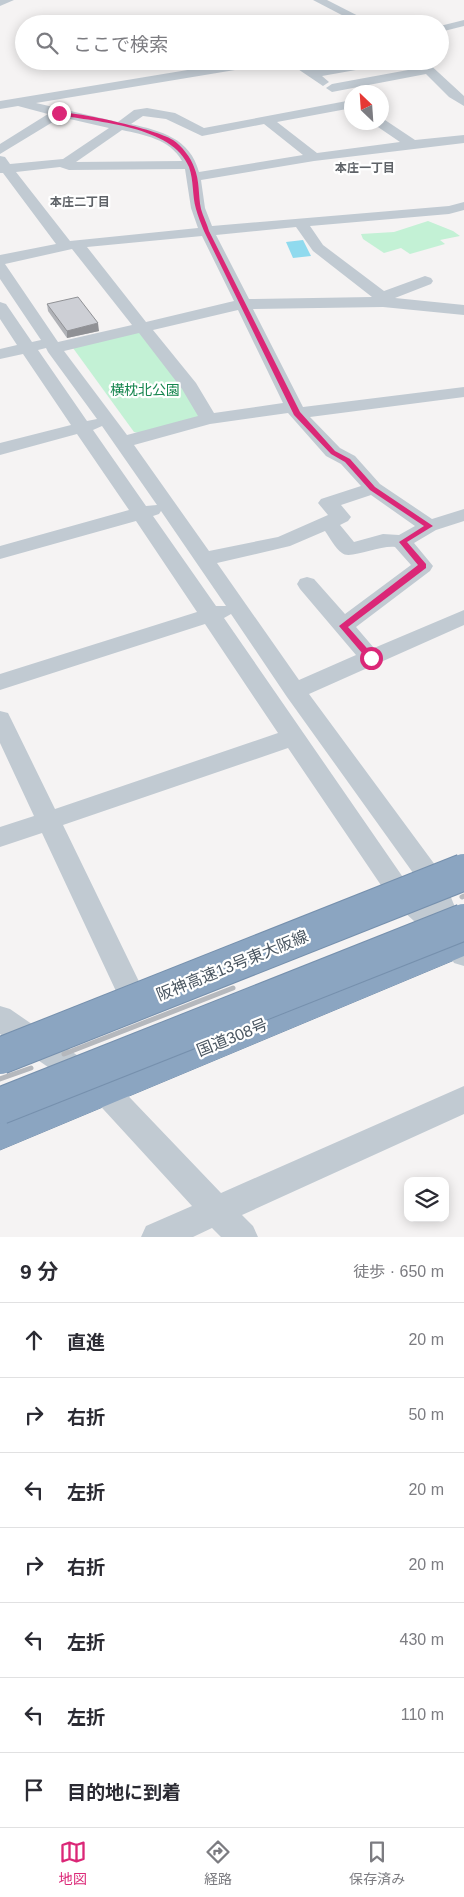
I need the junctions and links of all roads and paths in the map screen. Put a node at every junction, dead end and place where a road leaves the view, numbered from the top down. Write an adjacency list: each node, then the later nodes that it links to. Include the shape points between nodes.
1 (9, 0): 3 (street)
2 (318, 0): 4 (street)
3 (0, 3)
4 (350, 15)
5 (464, 23): 6 (street)
6 (449, 27)
7 (211, 70): 16 (street)
8 (306, 70): 11 (street)
9 (334, 70): 11 (street)
10 (428, 70): 13 (street); 14 (street)
11 (312, 74): 14 (street)
12 (457, 81): 13 (street)
13 (442, 84): 17 (street)
14 (332, 88): 15 (street)
15 (344, 97)
16 (18, 102): 18 (street); 20 (street)
17 (464, 102)
18 (0, 105)
19 (344, 105): 21 (street)
20 (59, 113): 22 (street); 26 (street)
21 (267, 120): 22 (street, via 202,132 170,116 147,112 139,113); 27 (street)
22 (122, 125): 28 (street); 30 (street, via 157,134 172,142 187,158)
23 (389, 128): 25 (street)
24 (464, 139): 25 (street)
25 (412, 144): 27 (street)
26 (0, 150)
27 (314, 157): 30 (street)
28 (61, 163): 29 (street); 30 (street)
29 (2, 166): 39 (street)
30 (194, 174): 33 (street); 38 (street, via 198,209)
31 (110, 179): 32 (street)
32 (129, 179)
33 (176, 180)
34 (464, 206): 35 (street)
35 (449, 210): 36 (street); 37 (street)
36 (464, 220)
37 (300, 222): 38 (street); 43 (street, via 318,248)
38 (207, 231): 39 (street); 44 (street)
39 (71, 245): 40 (street); 47 (street)
40 (0, 260)
41 (0, 268): 48 (street)
42 (425, 282): 43 (street)
43 (383, 300): 44 (street); 46 (street)
44 (243, 304): 47 (street); 52 (street)
45 (0, 307): 49 (street)
46 (464, 310)
47 (142, 327): 48 (street); 53 (street, via 190,388)
48 (52, 345): 49 (street); 54 (street)
49 (27, 347): 50 (street); 55 (street)
50 (0, 354)
51 (464, 392): 52 (street)
52 (295, 410): 53 (street); 58 (street, via 333,452 348,460)
53 (209, 420): 56 (street)
54 (108, 421): 55 (street); 56 (street)
55 (84, 428): 57 (street); 60 (street)
56 (123, 442): 59 (street)
57 (0, 449)
58 (373, 488): 62 (street, via 328,503 341,517); 63 (street)
59 (167, 506): 60 (street); 66 (street)
60 (141, 514): 65 (street); 69 (street)
61 (464, 515): 63 (street)
62 (328, 522): 64 (street, via 350,550 378,541); 66 (street, via 282,542)
63 (429, 526): 64 (street)
64 (402, 542): 71 (street, via 423,566)
65 (0, 553)
66 (203, 559): 68 (street)
67 (307, 584): 71 (street)
68 (237, 607): 69 (street); 74 (street)
69 (210, 616): 73 (street); 76 (street)
70 (464, 617): 72 (street)
71 (343, 626): 72 (street)
72 (371, 658): 74 (street)
73 (0, 682)
74 (295, 691): 80 (street)
75 (0, 719): 77 (street)
76 (293, 737): 77 (street); 81 (street)
77 (49, 821): 78 (street); 84 (street)
78 (0, 837)
79 (464, 866): 80 (highway)
80 (453, 880): 81 (highway); 83 (street); 86 (highway, 阪神高速13号東大阪線, bridge)
81 (400, 893): 83 (street); 84 (highway)
82 (464, 905): 88 (highway, bridge, via 172,1028)
83 (462, 941): 87 (highway, 国道308号); 88 (highway, bridge)
84 (132, 996): 85 (highway)
85 (9, 1034): 87 (street)
86 (0, 1056)
87 (103, 1089): 90 (highway, 国道308号); 91 (street)
88 (16, 1100)
89 (464, 1100): 91 (street)
90 (0, 1132)
91 (216, 1209): 92 (street); 93 (street)
92 (157, 1237)
93 (242, 1237)

